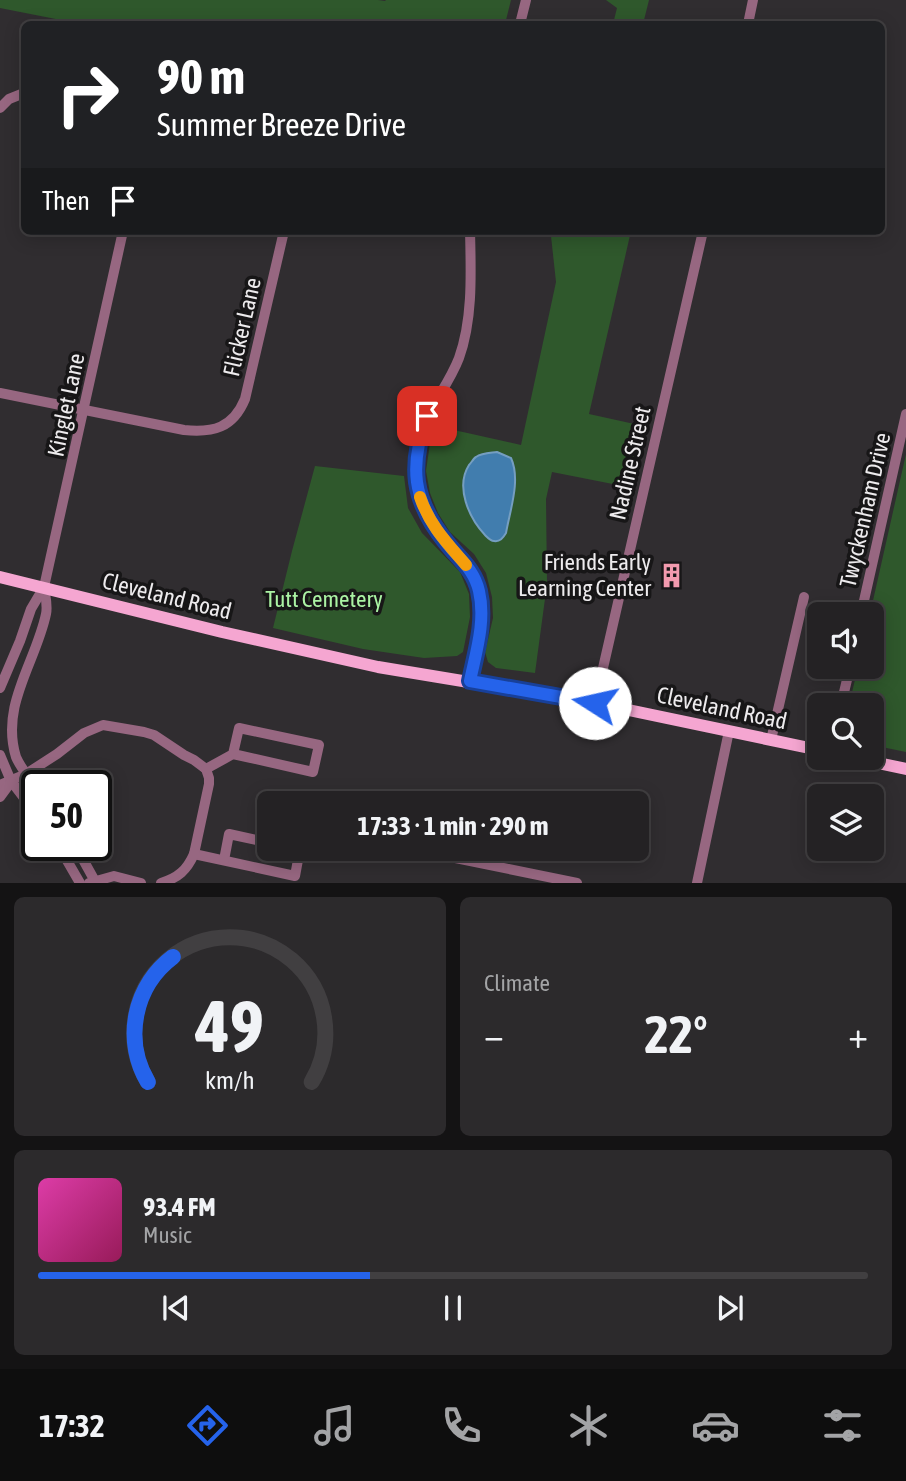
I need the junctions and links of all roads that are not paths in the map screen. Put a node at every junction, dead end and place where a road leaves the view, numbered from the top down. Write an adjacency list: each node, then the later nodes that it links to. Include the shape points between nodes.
1 (526, 0): 3 (street)
2 (753, 0): 4 (street)
3 (521, 21)
4 (749, 21)
5 (21, 94): 6 (street)
6 (0, 108)
7 (122, 235): 12 (street, Kinglet Lane)
8 (283, 235): 12 (street, Flicker Lane, via 245,399 225,425 184,430)
9 (470, 235): 18 (street, via 471,285 460,357 427,416 415,468 417,488 432,524 473,573 479,589 482,622)
10 (702, 235): 20 (street, Nadine Street)
11 (0, 393): 12 (street)
12 (85, 410): 15 (street, Kinglet Lane)
13 (906, 414): 17 (street, Twyckenham Drive)
14 (0, 577): 15 (main road, Cleveland Road)
15 (44, 587): 18 (main road, Cleveland Road, via 378,667); 19 (street); 21 (street, via 47,611)
16 (804, 597): 23 (street)
17 (864, 602)
18 (470, 681): 20 (main road, Cleveland Road)
19 (0, 688)
20 (595, 703): 22 (main road, Cleveland Road)
21 (5, 724): 30 (street)
22 (729, 731): 23 (main road, Cleveland Road); 49 (street)
23 (771, 740): 24 (main road, Cleveland Road)
24 (807, 748)
25 (233, 754): 25 (street, via 239,728 319,745 313,772); 28 (street)
26 (0, 755): 33 (street)
27 (884, 764): 29 (main road)
28 (206, 769): 31 (street, via 154,735 103,725); 38 (street, via 209,784)
29 (906, 769)
30 (23, 770)
31 (32, 770)
32 (21, 776): 33 (street)
33 (11, 781): 34 (street); 35 (street); 36 (street)
34 (0, 785)
35 (21, 794)
36 (0, 797)
37 (257, 840): 39 (street, via 229,834)
38 (194, 855): 39 (street); 47 (street, via 182,873)
39 (223, 860): 42 (street, via 295,876)
40 (67, 861): 45 (street)
41 (83, 861): 44 (street)
42 (298, 861)
43 (470, 861): 48 (street)
44 (94, 882): 46 (street, via 114,876)
45 (80, 883)
46 (141, 883)
47 (162, 883)
48 (577, 883)
49 (697, 883)

